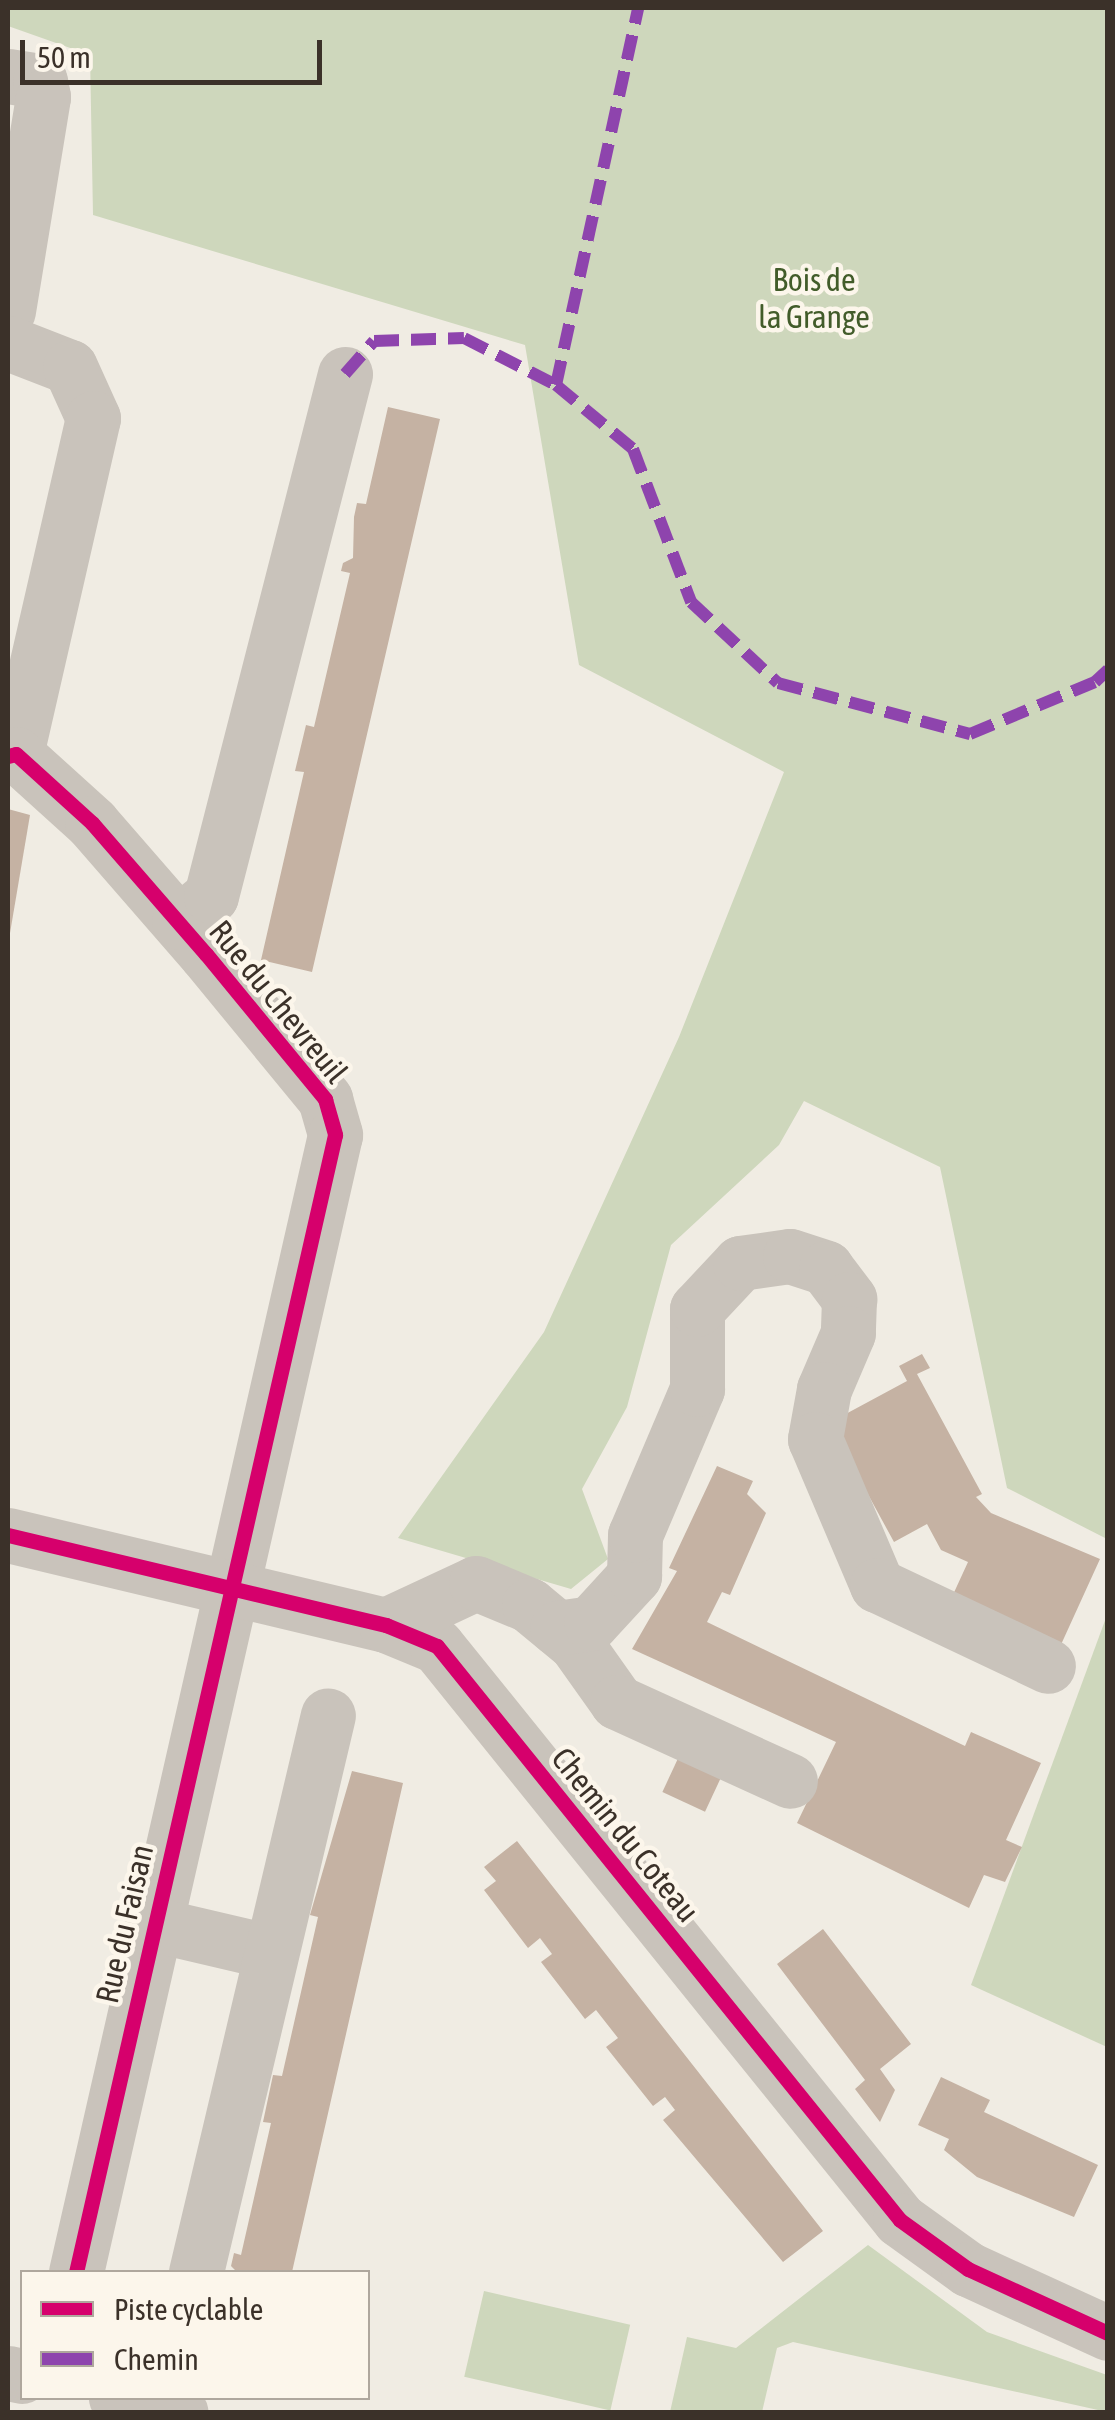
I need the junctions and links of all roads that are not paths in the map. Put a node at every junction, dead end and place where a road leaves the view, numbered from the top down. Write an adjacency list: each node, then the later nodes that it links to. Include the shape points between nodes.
1 (8, 76): 2 (street, via 40,81 43,97)
2 (8, 311)
3 (8, 342): 5 (street, via 70,366 93,418)
4 (345, 374): 6 (street, Rue du Chevreuil, via 212,896)
5 (12, 755): 6 (street, Rue du Chevreuil, via 92,823)
6 (179, 922): 8 (street, Rue du Chevreuil, via 325,1098 334,1136)
7 (8, 1535): 8 (street, Chemin du Coteau)
8 (228, 1588): 9 (street, Chemin du Coteau); 14 (street, Rue du Faisan)
9 (386, 1625): 10 (street, via 476,1583 529,1605); 18 (street, Chemin du Coteau, via 437,1646 900,2220 968,2270)
10 (557, 1628): 11 (street, via 591,1622 634,1576 635,1534 697,1389 697,1309 740,1263 790,1256 826,1268 849,1299 848,1334 824,1389 815,1439 877,1585); 13 (street, via 618,1702)
11 (1048, 1666)
12 (328, 1715): 15 (street)
13 (790, 1780)
14 (152, 1924): 15 (street); 16 (street, Rue du Faisan)
15 (271, 1952): 17 (street)
16 (76, 2270)
17 (196, 2270)
18 (1108, 2333)
19 (125, 2400): 20 (street)
20 (180, 2412)

